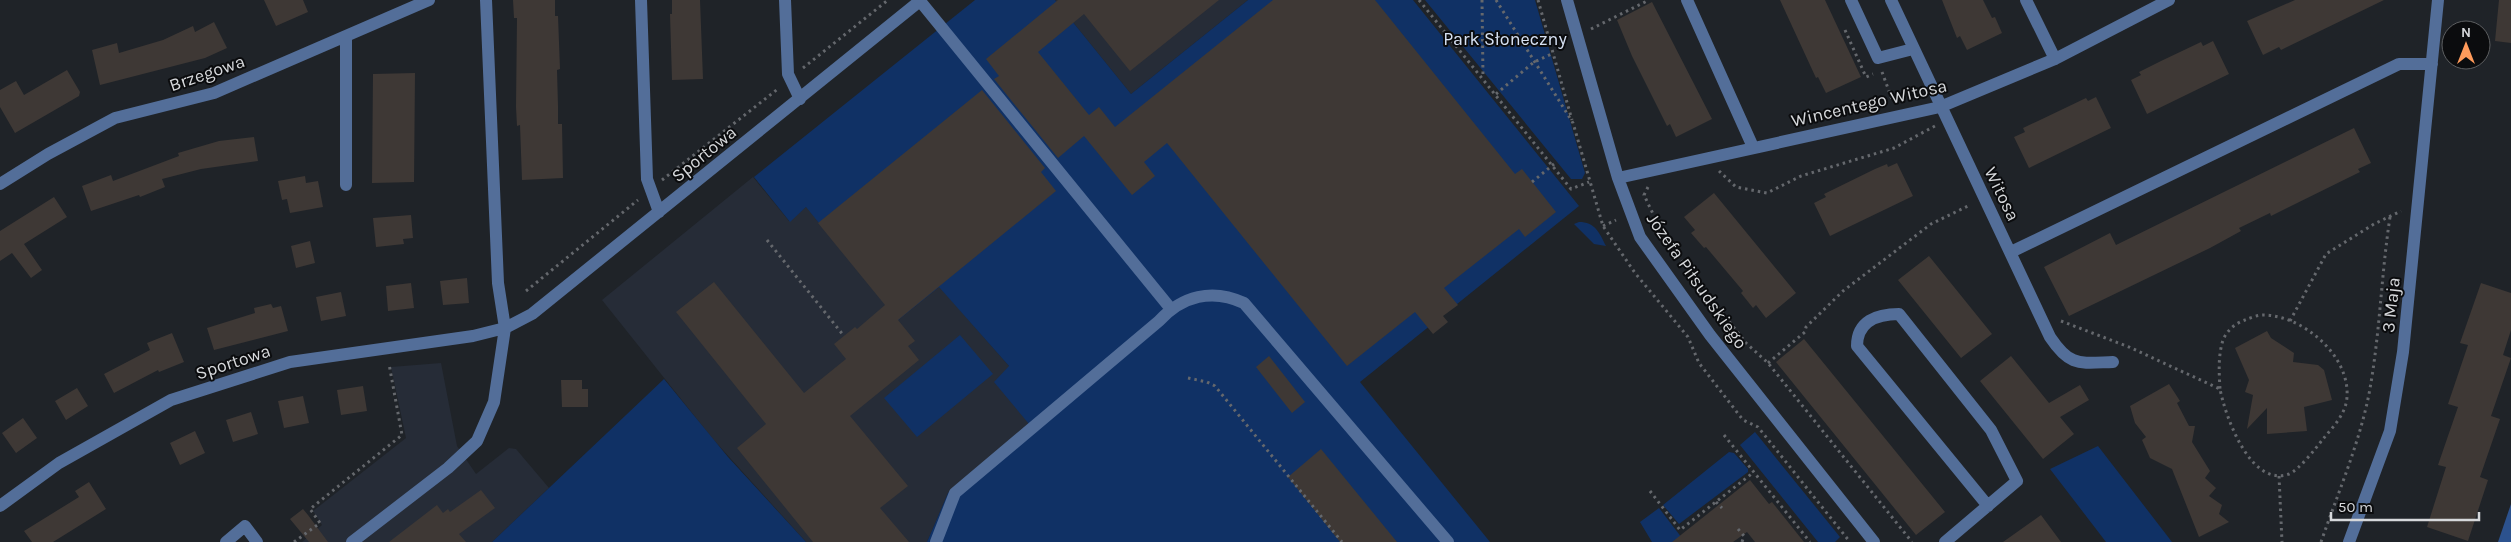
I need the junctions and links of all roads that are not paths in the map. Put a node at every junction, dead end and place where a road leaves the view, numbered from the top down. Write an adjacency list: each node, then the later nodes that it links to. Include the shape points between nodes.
1 (429, 0): 13 (street, Brzegowa)
2 (486, 0): 26 (street, via 498,284)
3 (641, 0): 23 (street, via 647,179)
4 (786, 0): 17 (street, via 788,74)
5 (920, 0): 17 (street, Sportowa); 25 (street)
6 (1568, 0): 20 (street, Józefa Piłsudskiego)
7 (1687, 0): 19 (street)
8 (1851, 0): 14 (street, via 1878,58)
9 (1891, 0): 14 (street, Witosa)
10 (2026, 0): 15 (street)
11 (2170, 0): 15 (street, Wincentego Witosa)
12 (2438, 0): 16 (street, 3 Maja)
13 (346, 36): 21 (street, Brzegowa, via 214,93 116,118); 22 (street)
14 (1913, 49): 18 (street, Witosa)
15 (2055, 59): 18 (street, Wincentego Witosa)
16 (2432, 64): 24 (street, via 2399,64); 37 (street, 3 Maja, via 2404,352 2392,421)
17 (800, 99): 23 (street, Sportowa)
18 (1940, 107): 19 (street, Wincentego Witosa); 24 (street, Witosa)
19 (1753, 148): 20 (street, Wincentego Witosa)
20 (1618, 178): 35 (street, Józefa Piłsudskiego, via 1645,244 1716,342)
21 (0, 184)
22 (346, 185)
23 (659, 212): 26 (street, Sportowa, via 532,314)
24 (2010, 252): 27 (street, Witosa, via 2050,337 2063,356 2082,363)
25 (1171, 308): 33 (street, via 954,493); 34 (street, via 1202,295 1224,296 1244,303)
26 (505, 328): 28 (street, Sportowa, via 473,336 290,362 171,400 59,463); 32 (street, via 494,402 477,441)
27 (2113, 362)
28 (0, 506)
29 (1988, 506): 29 (street, via 1857,346 1857,334 1862,325 1887,314 1899,314 1991,430 2017,481); 36 (street)
30 (226, 542): 31 (street, via 245,526)
31 (257, 542)
32 (352, 542)
33 (936, 542)
34 (1448, 542)
35 (1874, 542)
36 (1945, 542)
37 (2349, 542)

